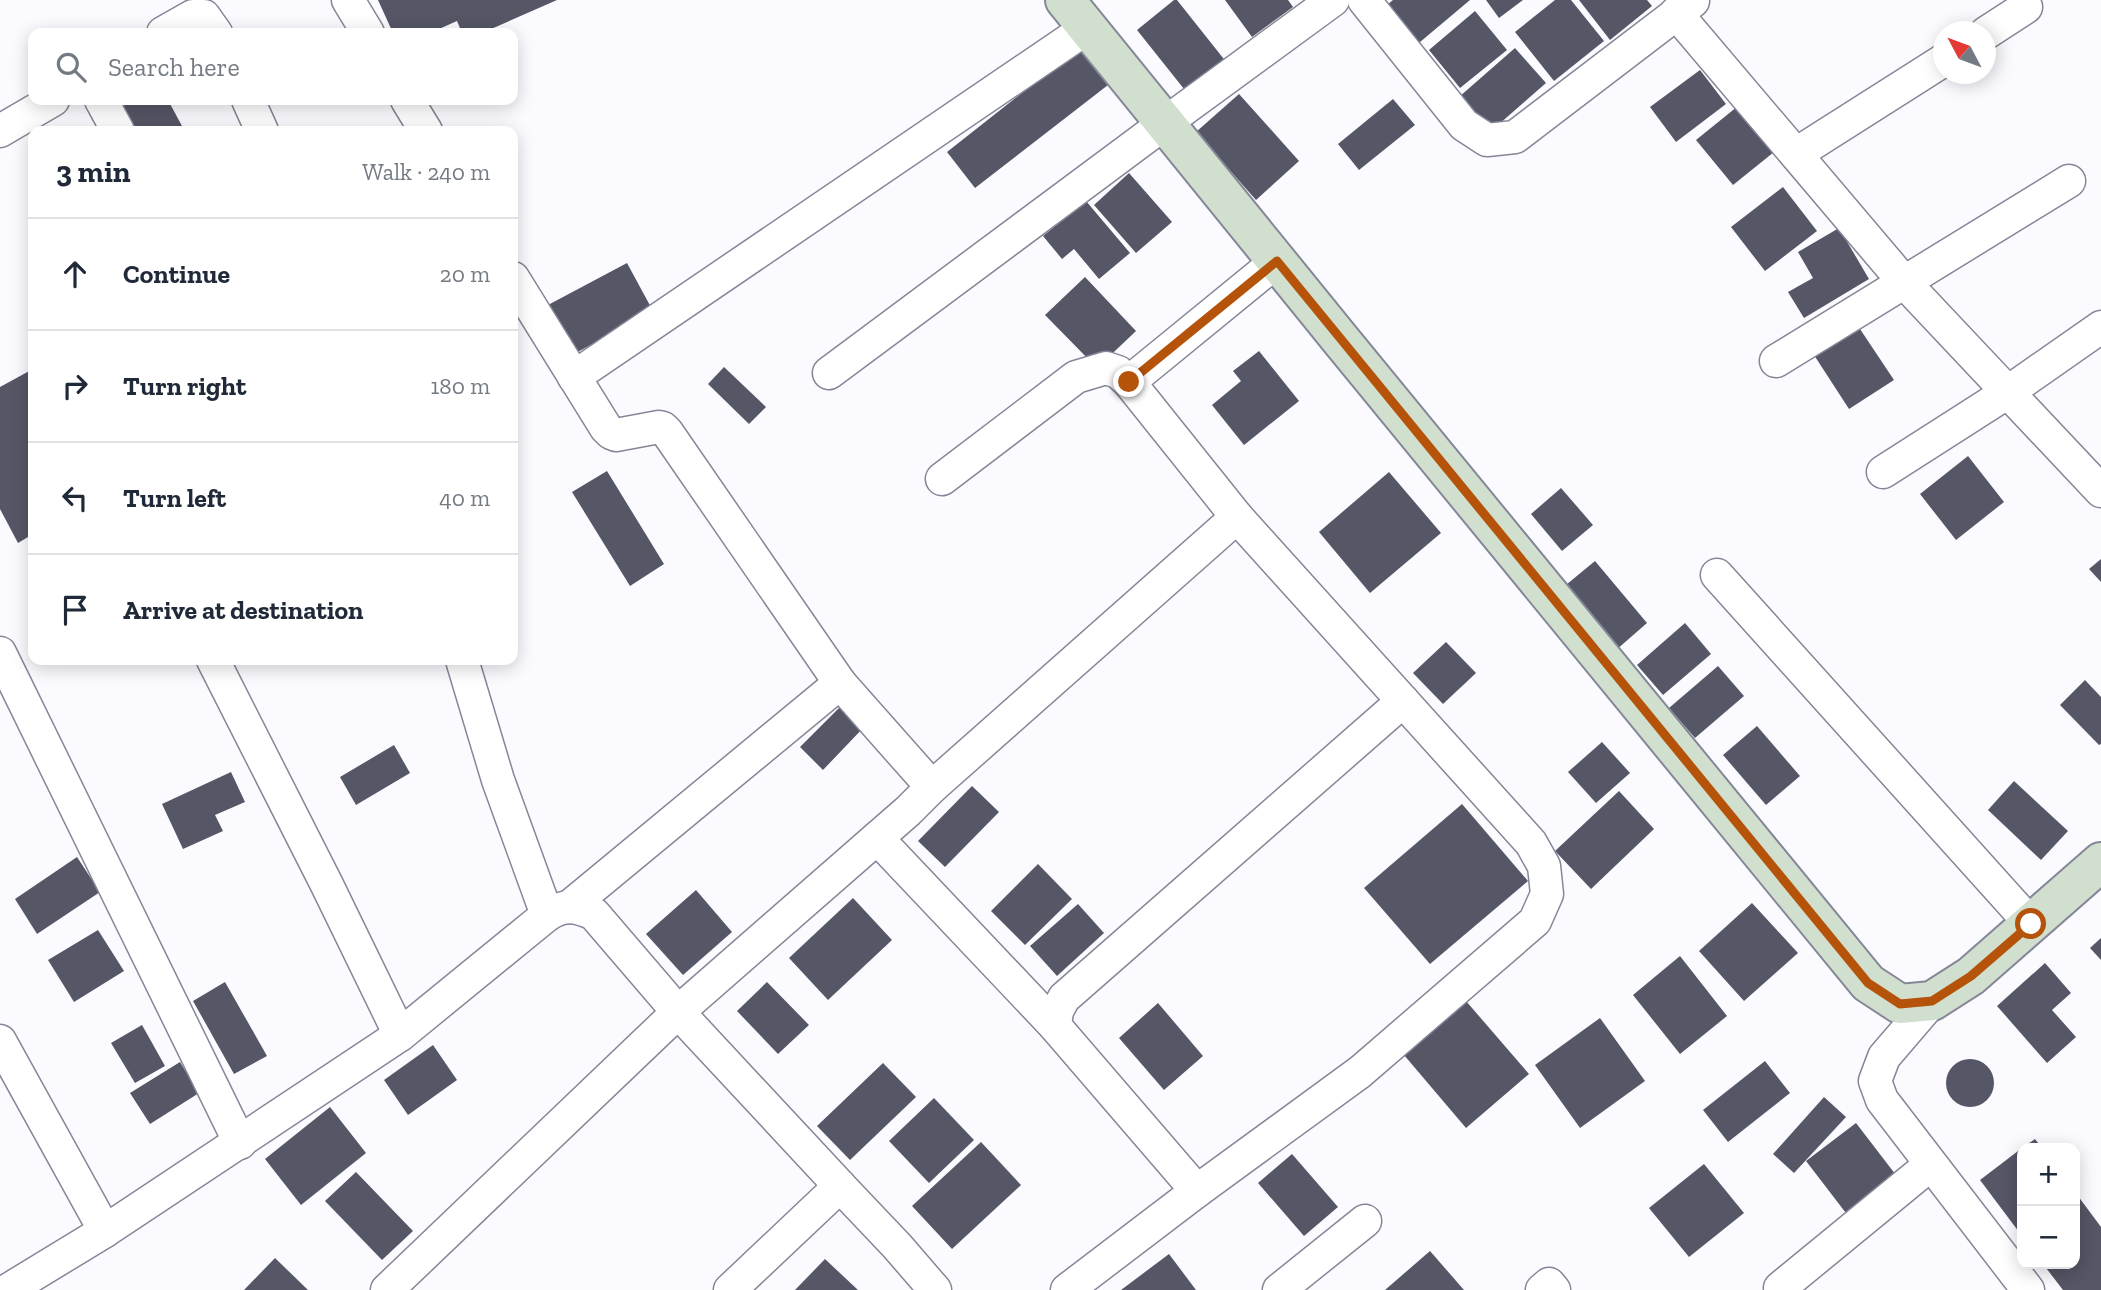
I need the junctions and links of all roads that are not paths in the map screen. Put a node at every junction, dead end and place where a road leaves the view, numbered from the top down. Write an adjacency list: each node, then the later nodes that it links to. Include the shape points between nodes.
1 (348, 0): 10 (street)
2 (1334, 0): 16 (street)
3 (1364, 0): 4 (street, via 1464,125 1487,140 1515,137)
4 (1685, 7): 21 (street)
5 (2026, 7): 7 (street)
6 (1076, 14): 16 (street); 29 (street)
7 (1996, 26)
8 (172, 28): 9 (street, via 193,16 204,16)
9 (212, 28)
10 (365, 28)
11 (1933, 67): 21 (street)
12 (44, 105): 20 (street)
13 (104, 105): 17 (street)
14 (250, 105): 18 (street)
15 (410, 105): 19 (street)
16 (1165, 123): 23 (street); 28 (street)
17 (115, 126)
18 (260, 126)
19 (423, 126)
20 (0, 131)
21 (1797, 154): 24 (street)
22 (2069, 181): 24 (street)
23 (1277, 261): 30 (street); 47 (street, via 1868,983 1900,1004)
24 (1904, 282): 27 (street); 31 (street)
25 (518, 286): 29 (street)
26 (2101, 327): 31 (street)
27 (1776, 361)
28 (829, 373)
29 (574, 377): 40 (street, via 611,433 659,427 667,432)
30 (1129, 382): 33 (street, via 1106,368 1076,377); 35 (street)
31 (2007, 392): 32 (street); 34 (street)
32 (1883, 472)
33 (942, 479)
34 (2101, 491)
35 (1237, 517): 41 (street); 42 (street)
36 (1717, 575): 46 (street)
37 (0, 653): 52 (street)
38 (216, 665): 50 (street)
39 (464, 665): 45 (street, via 498,780)
40 (840, 683): 42 (street); 45 (street)
41 (1403, 701): 49 (street, via 1064,998); 55 (street, via 1531,843 1544,866 1547,894 1535,921 1360,1072)
42 (932, 787): 43 (street)
43 (877, 838): 48 (street); 49 (street)
44 (2101, 862): 46 (street)
45 (558, 911): 48 (street, via 594,914); 50 (street)
46 (2031, 924): 47 (street, via 1971,976)
47 (1932, 1001): 53 (street, via 1884,1057 1875,1081 1882,1100)
48 (678, 1012): 54 (street); 60 (street)
49 (1055, 1026): 55 (street)
50 (400, 1035): 52 (street)
51 (0, 1041): 57 (street)
52 (240, 1143): 57 (street)
53 (1930, 1165): 58 (street); 67 (street)
54 (840, 1186): 61 (street); 62 (street)
55 (1197, 1191): 63 (street)
56 (1365, 1221): 64 (street)
57 (105, 1231): 59 (street)
58 (1780, 1289)
59 (8, 1290)
60 (387, 1290)
61 (730, 1290)
62 (935, 1290)
63 (1067, 1290)
64 (1279, 1290)
65 (1542, 1290): 66 (street, via 1549,1284)
66 (1554, 1290)
67 (2028, 1290)

